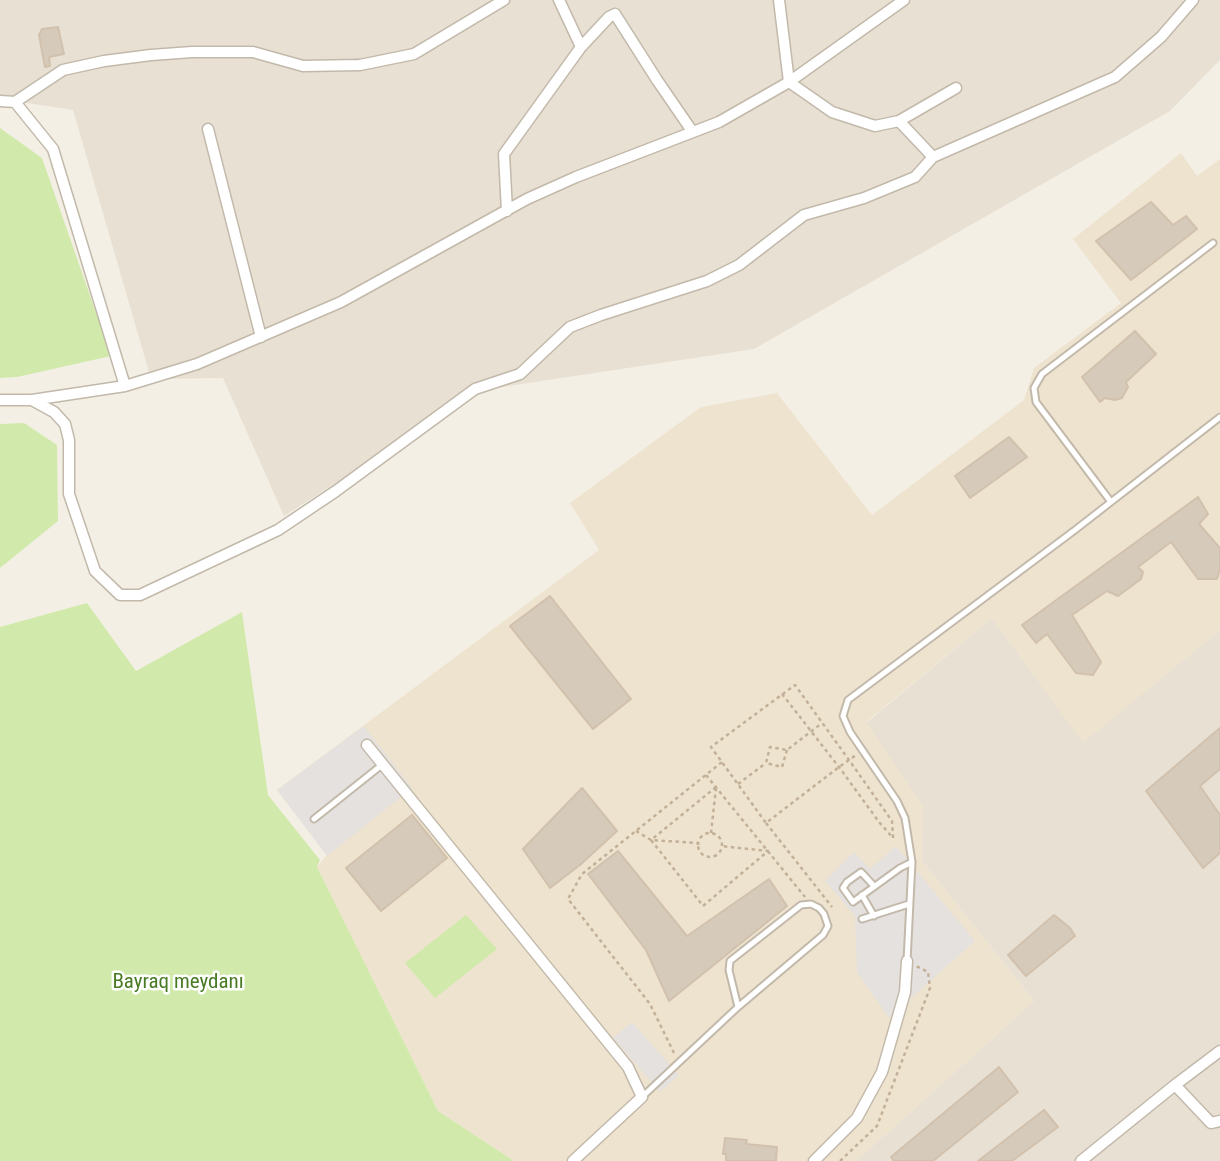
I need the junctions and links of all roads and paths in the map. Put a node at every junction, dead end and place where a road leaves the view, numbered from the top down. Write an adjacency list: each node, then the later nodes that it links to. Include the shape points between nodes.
1 (504, 0): 10 (street, via 414,54 360,65 303,66 253,52 151,55 63,70)
2 (559, 0): 6 (street)
3 (779, 0): 7 (street)
4 (904, 0): 7 (street)
5 (1193, 0): 14 (street, via 1161,37 1115,77)
6 (581, 47): 13 (street, via 615,14); 15 (street, via 504,154)
7 (789, 82): 11 (street, via 832,112 874,126); 13 (street, via 719,122)
8 (956, 88): 11 (street)
9 (0, 101): 10 (street)
10 (15, 102): 18 (street, via 53,149)
11 (899, 121): 14 (street)
12 (208, 129): 17 (street)
13 (692, 131): 15 (street, via 576,177)
14 (933, 157): 20 (street, via 915,177 804,215 739,265 707,281 570,327 520,374 475,389 278,530 140,595 120,595 95,571 69,495 65,424)
15 (506, 211): 17 (street, via 341,302)
16 (1213, 243): 22 (lane, via 1042,374 1034,388 1036,402)
17 (261, 337): 18 (street, via 197,364)
18 (125, 386): 20 (street)
19 (0, 400): 20 (street)
20 (32, 400)
21 (1220, 417): 22 (lane)
22 (1111, 502): 28 (lane, via 848,700 843,716)
23 (782, 694): 24 (path, via 794,685); 25 (path); 30 (path, via 711,747)
24 (822, 723): 25 (path); 29 (path)
25 (811, 731): 27 (path); 33 (path)
26 (367, 745): 31 (street)
27 (787, 750): 32 (path, via 782,767); 32 (path, via 769,747)
28 (861, 751): 29 (path); 45 (lane, via 897,800 905,818)
29 (849, 760): 33 (path); 33 (path, via 892,821 893,838)
30 (722, 762): 34 (path); 35 (path)
31 (383, 764): 37 (lane); 60 (street, via 628,1067)
32 (766, 764): 35 (path)
33 (839, 767): 38 (path)
34 (706, 775): 36 (path); 39 (path)
35 (737, 785): 38 (path)
36 (716, 787): 40 (path); 41 (path); 44 (path)
37 (314, 819)
38 (766, 823): 51 (path)
39 (636, 831): 41 (path); 58 (path, via 582,874 568,899 650,1004)
40 (711, 833): 42 (path, via 702,836); 43 (path, via 719,837)
41 (651, 839): 42 (path); 44 (path, via 703,906)
42 (698, 844): 43 (path, via 708,857 717,854)
43 (721, 846): 44 (path)
44 (768, 851): 49 (path)
45 (912, 862): 46 (lane); 50 (lane)
46 (874, 886): 47 (lane, via 861,872 843,886); 48 (lane)
47 (846, 895): 48 (lane, via 853,902); 51 (path)
48 (862, 895): 53 (lane)
49 (811, 904): 52 (lane); 56 (lane, via 789,913 730,961)
50 (909, 904): 53 (lane); 55 (lane)
51 (832, 907): 52 (path)
52 (824, 914): 56 (lane, via 828,926 823,935)
53 (874, 916): 54 (lane)
54 (862, 919)
55 (907, 961): 63 (street, via 905,992 882,1072 857,1118)
56 (738, 1007): 58 (lane)
57 (1220, 1051): 59 (street)
58 (678, 1061): 60 (lane)
59 (1175, 1084): 61 (street, via 1212,1123); 64 (street)
60 (642, 1097): 62 (street)
61 (1220, 1121)
62 (573, 1161)
63 (814, 1161)
64 (1081, 1161)

